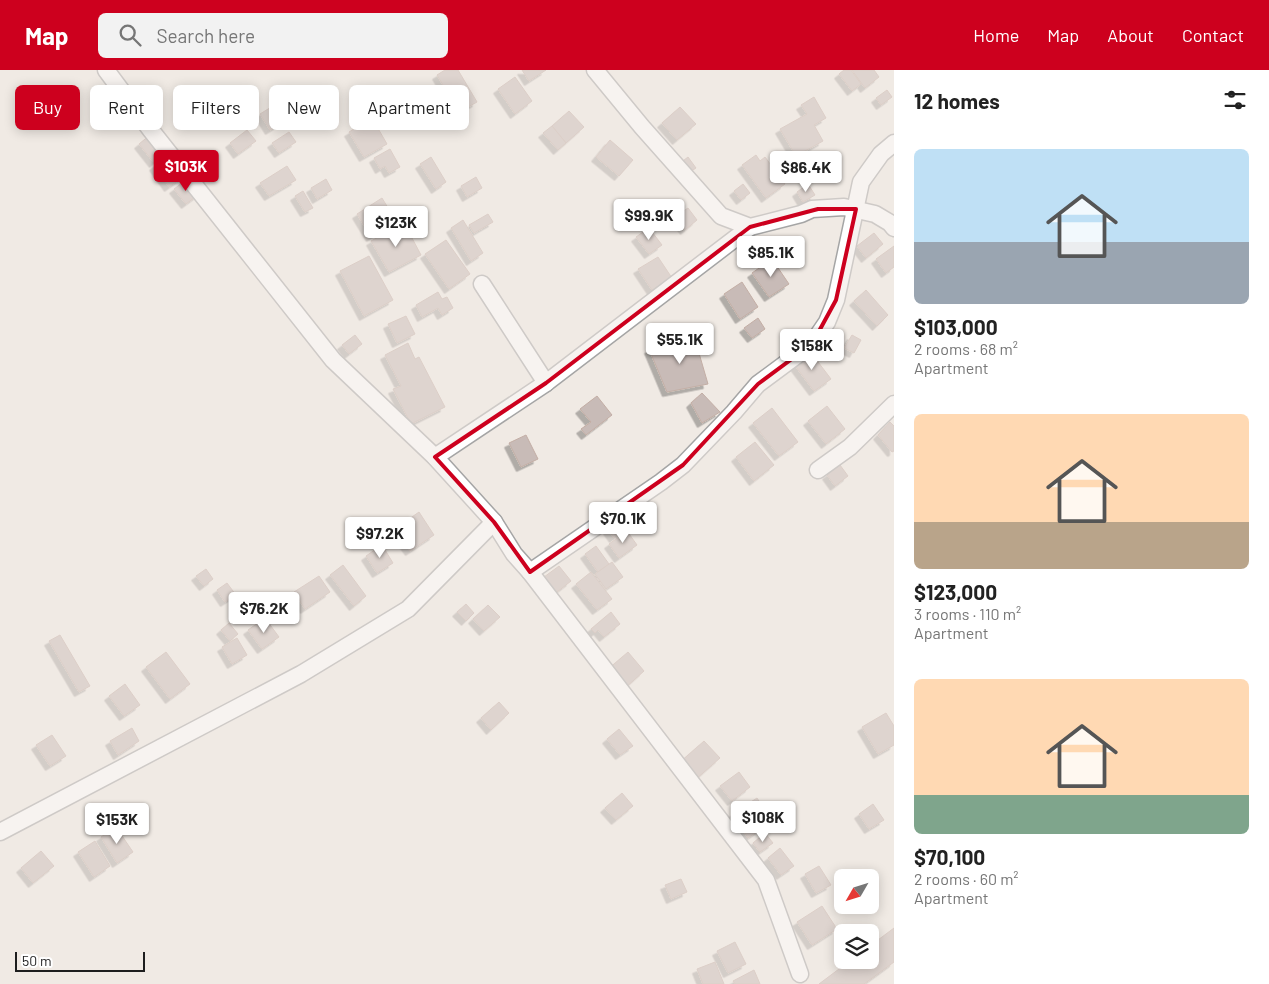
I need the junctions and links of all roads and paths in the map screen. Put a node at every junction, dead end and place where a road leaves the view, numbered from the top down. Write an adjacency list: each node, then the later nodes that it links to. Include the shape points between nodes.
1 (106, 70): 10 (street, via 333,360)
2 (595, 70): 5 (street, via 720,216)
3 (894, 143): 4 (street, via 881,154 861,182)
4 (850, 208): 5 (street, via 818,209); 6 (street, via 875,214); 13 (street, via 849,234 836,300 827,322 812,344 758,384 683,465)
5 (750, 227): 8 (street)
6 (894, 228)
7 (482, 284): 8 (street)
8 (546, 384): 10 (street)
9 (894, 404): 11 (street, via 850,447)
10 (435, 457): 12 (street)
11 (818, 470)
12 (491, 526): 13 (street); 14 (street, via 408,609 301,674)
13 (530, 572): 15 (street, via 766,880)
14 (0, 832)
15 (800, 974)

